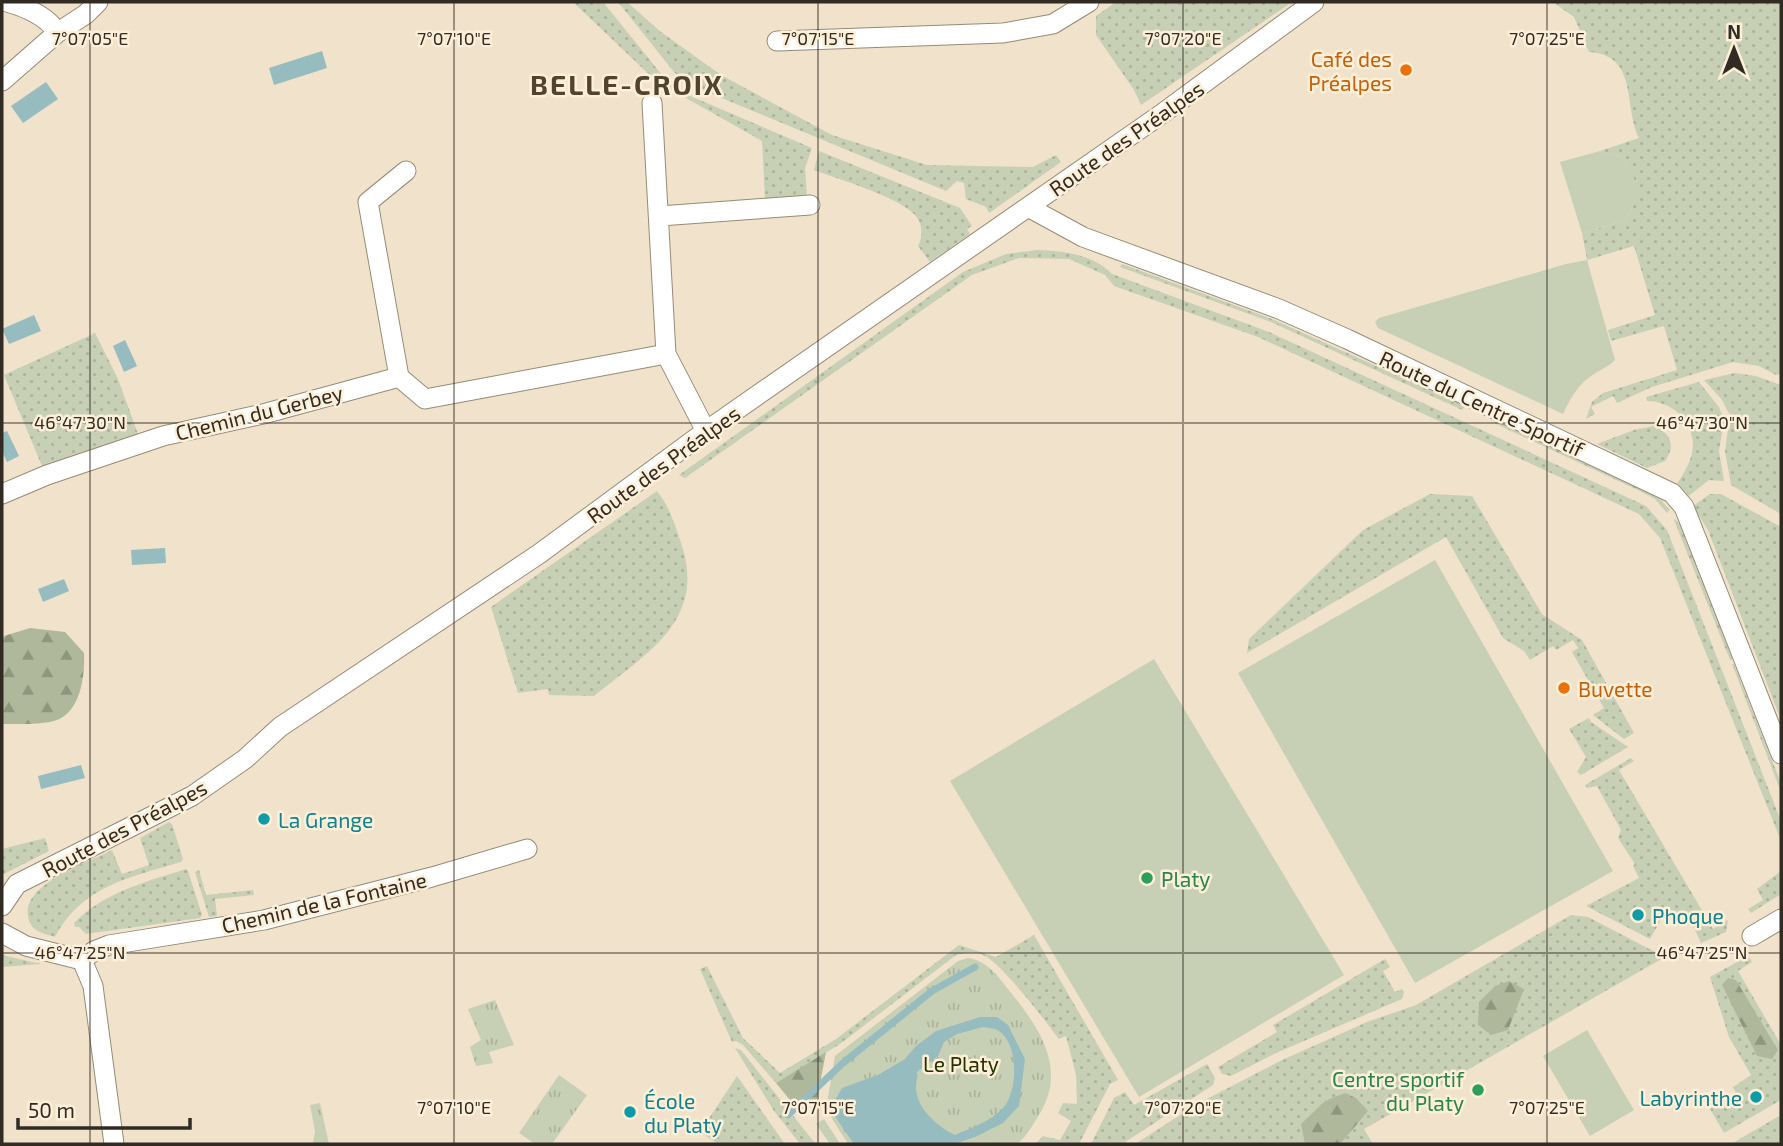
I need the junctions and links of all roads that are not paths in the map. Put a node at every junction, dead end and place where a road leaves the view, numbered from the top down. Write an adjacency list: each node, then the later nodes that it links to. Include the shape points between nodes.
1 (7, 2): 6 (street)
2 (51, 2): 6 (street)
3 (98, 2): 6 (street, via 86,14)
4 (1089, 2): 7 (street, via 1053,24 1003,33)
5 (1314, 2): 12 (street, Route des Préalpes)
6 (55, 28): 8 (street)
7 (778, 41)
8 (2, 81)
9 (652, 103): 13 (street)
10 (406, 171): 15 (street, via 368,202)
11 (810, 205): 13 (street)
12 (1028, 207): 16 (street, Route des Préalpes); 18 (street, Route du Centre Sportif, via 1083,237 1279,309 1354,342 1672,493 1684,507)
13 (660, 216): 14 (street)
14 (666, 354): 15 (street, via 425,399); 16 (street)
15 (399, 377): 17 (street, Chemin du Gerbey, via 163,436)
16 (706, 432): 20 (street, Route des Préalpes, via 539,554 280,727 245,759 192,796 17,884)
17 (2, 494)
18 (1781, 754)
19 (527, 849): 24 (street, Chemin de la Fontaine, via 264,920 109,945)
20 (2, 906)
21 (1781, 919): 23 (street)
22 (2, 933): 24 (street, via 26,946)
23 (1752, 936)
24 (82, 960): 25 (street, via 93,986)
25 (114, 1144)

